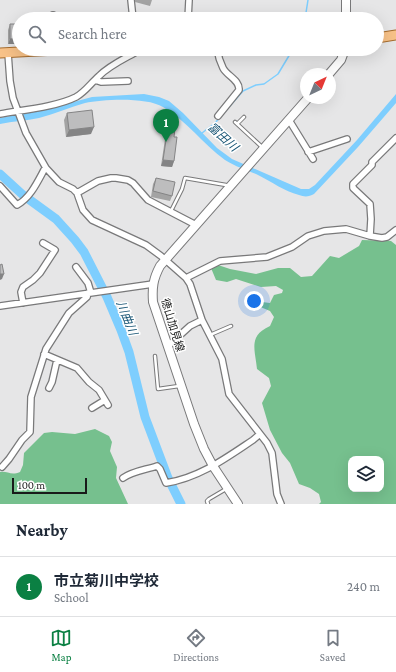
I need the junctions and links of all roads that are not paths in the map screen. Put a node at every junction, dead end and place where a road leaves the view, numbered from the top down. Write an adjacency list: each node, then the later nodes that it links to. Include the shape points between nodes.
1 (131, 0): 4 (street)
2 (189, 0): 5 (street)
3 (346, 0): 6 (street)
4 (132, 12)
5 (188, 12)
6 (346, 12)
7 (396, 34): 8 (main road)
8 (384, 37)
9 (4, 53): 17 (street)
10 (128, 56): 14 (street)
11 (219, 56): 19 (street, via 223,68 240,87)
12 (342, 56): 13 (street)
13 (334, 68)
14 (95, 80): 15 (street); 17 (street, via 74,98)
15 (128, 81)
16 (303, 104): 21 (street, 徳山加見線)
17 (18, 112): 18 (street); 27 (street, via 26,133)
18 (0, 114)
19 (218, 116)
20 (244, 117): 24 (lane, via 236,123)
21 (289, 120): 24 (street, 徳山加見線); 25 (street)
22 (347, 138): 25 (street)
23 (396, 138): 34 (street, via 353,184 353,188 370,204)
24 (263, 149): 29 (street, 徳山加見線)
25 (308, 152): 26 (street)
26 (313, 159)
27 (46, 168): 28 (street, via 31,192 17,205); 30 (street, via 59,182)
28 (0, 186)
29 (229, 188): 31 (lane, via 226,185 185,178); 32 (street, 徳山加見線)
30 (77, 193): 31 (street, via 98,181 116,178 128,180 148,200); 36 (street, via 83,210 92,220 146,245)
31 (171, 211): 32 (street)
32 (196, 225): 36 (street, 徳山加見線)
33 (396, 230): 34 (street, via 387,237)
34 (370, 236): 38 (street, via 346,229 324,231 308,236 292,247 267,257 220,261)
35 (43, 243): 41 (street, via 54,250 40,272 23,287)
36 (166, 260): 38 (street); 39 (street, 徳山加見線, via 160,266)
37 (76, 267): 40 (street, via 88,283)
38 (186, 278): 43 (street)
39 (153, 284): 40 (street); 46 (street, 徳山加見線, via 153,302)
40 (89, 293): 41 (street); 47 (street, via 60,324)
41 (23, 303): 42 (street)
42 (0, 306)
43 (202, 320): 45 (street); 46 (street, via 190,326)
44 (231, 326): 45 (lane)
45 (210, 336): 53 (street, via 222,359 229,394)
46 (168, 346): 50 (street, 徳山加見線)
47 (44, 354): 49 (street); 55 (street, via 32,396 30,432)
48 (156, 356): 50 (lane, via 158,389)
49 (57, 360): 51 (street); 52 (street, via 78,368 99,390 106,403)
50 (181, 386): 54 (street, 徳山加見線, via 194,424)
51 (49, 388)
52 (92, 408)
53 (260, 434): 54 (street); 60 (street, via 272,453)
54 (213, 466): 56 (street, via 193,476 168,483 157,466 134,471); 57 (street, 徳山加見線)
55 (2, 467)
56 (123, 478)
57 (228, 488): 58 (lane, via 209,499); 59 (street, 徳山加見線)
58 (208, 504)
59 (238, 504)
60 (280, 504)

